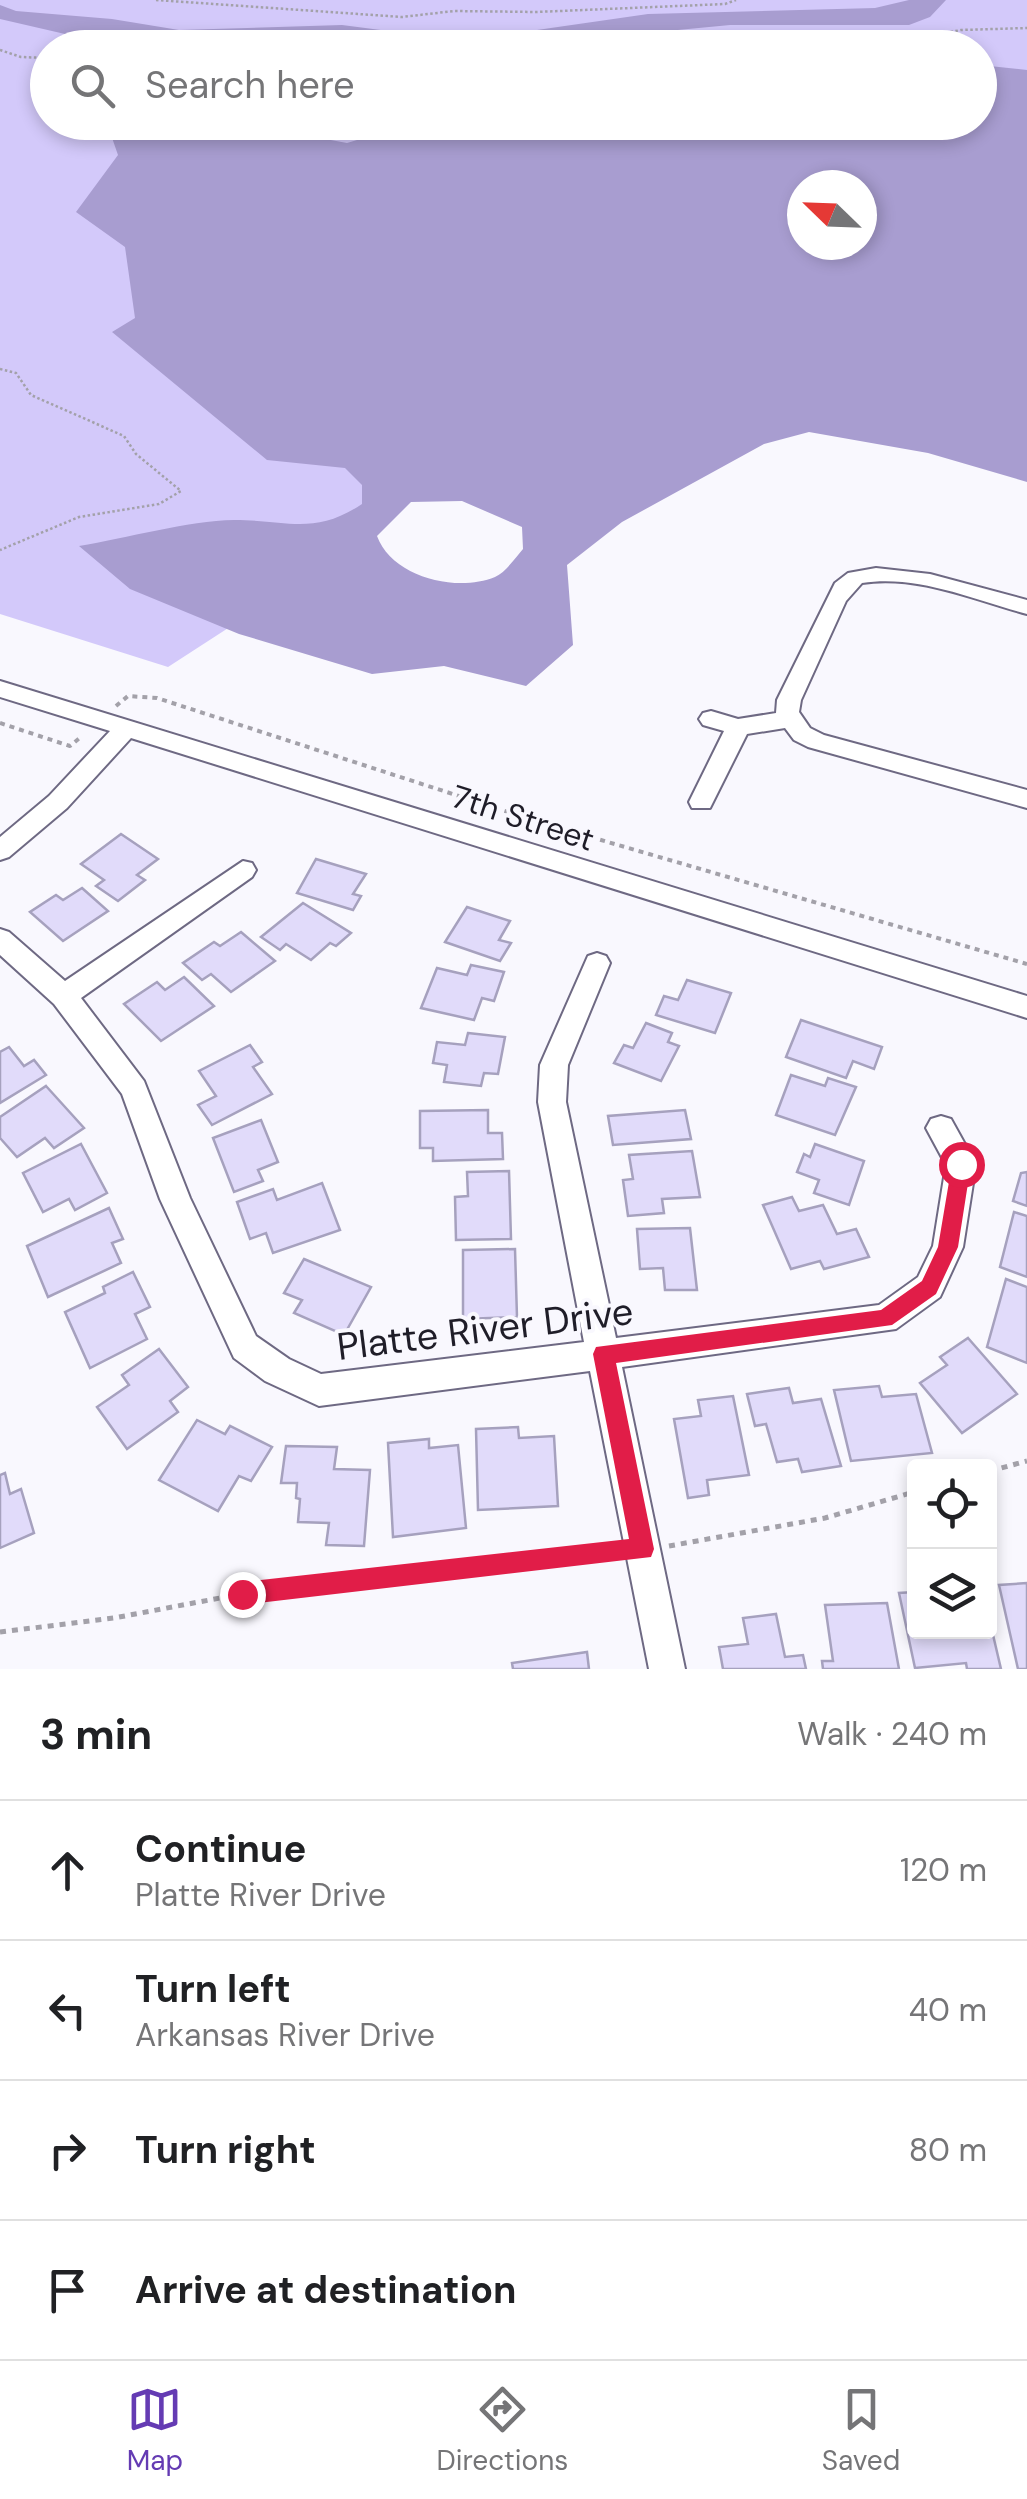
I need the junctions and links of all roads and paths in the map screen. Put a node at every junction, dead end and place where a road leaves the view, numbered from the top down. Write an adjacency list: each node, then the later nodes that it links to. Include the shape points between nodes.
1 (156, 0): 2 (path, via 402,17)
2 (736, 0)
3 (1027, 28): 4 (path)
4 (961, 30)
5 (0, 50): 6 (path)
6 (30, 57)
7 (0, 369): 8 (path, via 16,373 31,395 124,436 181,491 167,504 94,511)
8 (0, 550)
9 (1027, 607): 12 (street, via 898,574 864,574 843,587 789,700)
10 (0, 689): 11 (street, 7th Street)
11 (100, 719): 14 (path, via 70,746); 15 (street, 7th Street); 23 (path, via 128,696 157,698 521,817)
12 (790, 719): 16 (street); 17 (street, via 816,741)
13 (711, 720): 16 (street)
14 (0, 722)
15 (127, 727): 19 (street, via 58,802); 25 (street, 7th Street)
16 (738, 727): 18 (street)
17 (1027, 799)
18 (700, 802)
19 (0, 852)
20 (244, 870): 24 (street)
21 (0, 938): 24 (street, Platte River Drive)
22 (597, 963): 27 (street, via 554,1065 552,1102)
23 (1027, 964)
24 (64, 996): 27 (street, Platte River Drive, via 134,1089 175,1199 244,1347 277,1370 318,1390)
25 (1027, 1007)
26 (941, 1128): 27 (street, Platte River Drive, via 961,1164 948,1247 929,1288 885,1319)
27 (604, 1354): 31 (street)
28 (1027, 1461): 29 (path)
29 (997, 1469)
30 (907, 1494): 31 (path, via 825,1518)
31 (643, 1549): 32 (path, via 242,1594); 33 (street)
32 (0, 1632)
33 (666, 1669)

